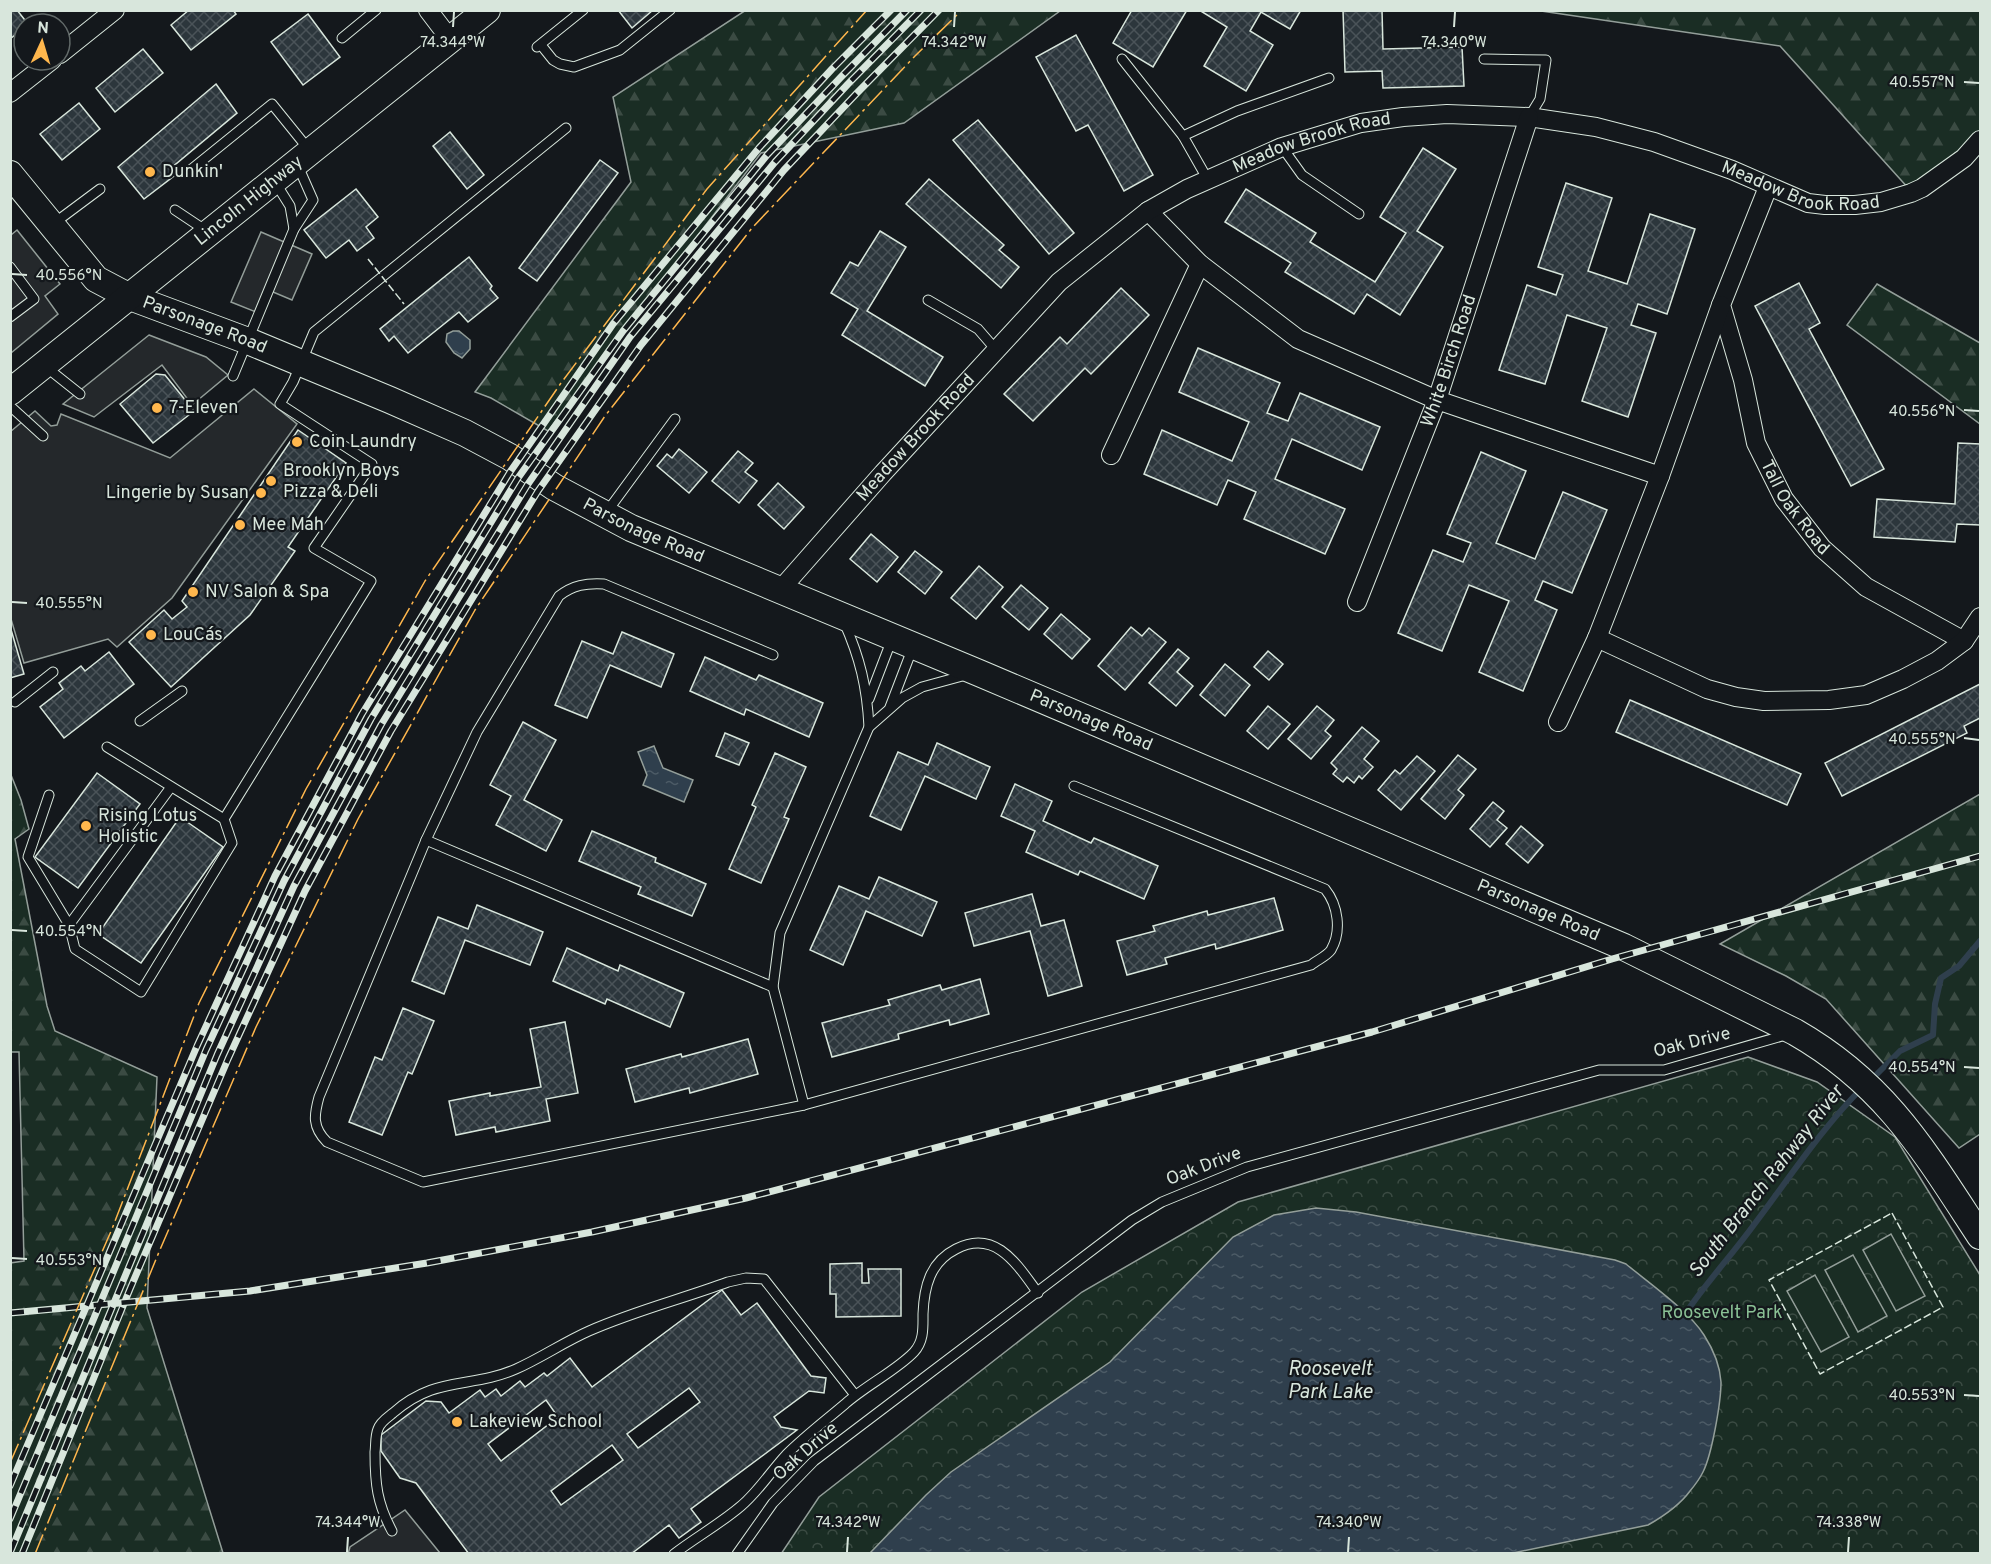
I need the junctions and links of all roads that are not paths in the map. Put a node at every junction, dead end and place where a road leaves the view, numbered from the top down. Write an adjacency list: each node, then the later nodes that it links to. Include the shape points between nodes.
1 (115, 10): 9 (street)
2 (376, 10): 7 (lane)
3 (428, 10): 8 (street)
4 (487, 10): 8 (street, Lincoln Highway)
5 (583, 10): 6 (lane, via 539,46 553,60 574,67 620,50)
6 (670, 10)
7 (342, 38)
8 (450, 39): 20 (street, Lincoln Highway)
9 (72, 44)
10 (1122, 59): 17 (lane)
11 (1484, 59): 15 (lane, via 1546,60 1540,99)
12 (37, 72): 14 (street)
13 (1329, 78): 17 (lane)
14 (10, 93)
15 (1529, 117): 19 (street, Meadow Brook Road, via 1447,114 1393,119 1330,130); 25 (street, Meadow Brook Road, via 1625,133 1695,156); 46 (street, White Birch Road)
16 (566, 128): 41 (lane, via 314,332)
17 (1183, 135): 23 (lane)
18 (1980, 140): 25 (street, Meadow Brook Road, via 1964,158 1923,188 1881,202 1808,203)
19 (1282, 147): 23 (street, Meadow Brook Road); 29 (lane, via 1302,175)
20 (304, 158): 21 (lane, via 272,104); 24 (street, Lincoln Highway); 31 (lane, via 313,200)
21 (188, 172)
22 (10, 174): 30 (street, Parsonage Road)
23 (1208, 180): 28 (street, Meadow Brook Road)
24 (275, 181): 31 (lane, via 290,206); 32 (street, Lincoln Highway)
25 (1768, 187): 37 (street)
26 (100, 189): 30 (lane)
27 (175, 210): 32 (lane)
28 (1148, 212): 33 (street); 40 (street, Meadow Brook Road, via 1059,282)
29 (1359, 214)
30 (51, 226): 35 (street, Parsonage Road, via 96,279)
31 (294, 229): 39 (lane)
32 (210, 233): 35 (street, Lincoln Highway)
33 (1200, 264): 46 (street, via 1298,339); 50 (street)
34 (10, 267): 38 (lane, via 34,299)
35 (130, 297): 39 (street, Parsonage Road); 42 (street, Lincoln Highway)
36 (928, 300): 40 (lane, via 978,328)
37 (1721, 305): 51 (street); 59 (street, Tall Oak Road, via 1756,443 1784,500 1822,548 1866,587)
38 (10, 317)
39 (248, 341): 41 (street, Parsonage Road); 43 (lane)
40 (998, 351): 53 (street, Meadow Brook Road, via 882,473)
41 (301, 362): 52 (street, Parsonage Road, via 465,433); 74 (lane, via 280,404 372,464 314,548 371,581)
42 (44, 366): 44 (street, Lincoln Highway); 45 (lane)
43 (233, 376)
44 (10, 392)
45 (80, 394)
46 (1437, 400): 51 (street); 54 (street, White Birch Road)
47 (10, 406): 49 (lane)
48 (675, 419): 52 (lane)
49 (43, 436)
50 (1111, 455)
51 (1660, 476): 57 (street)
52 (605, 515): 53 (street, Parsonage Road)
53 (780, 590): 55 (street, Parsonage Road)
54 (1357, 603)
55 (842, 616): 58 (street, Parsonage Road); 64 (lane, via 858,654)
56 (1980, 617): 59 (street)
57 (1597, 638): 59 (street, via 1707,689 1736,697 1791,702 1866,695 1937,661); 68 (street)
58 (903, 641): 62 (street, Parsonage Road); 64 (lane); 66 (lane)
59 (1964, 641)
60 (773, 656): 75 (lane, via 617,588 590,583 567,589 559,596 477,732)
61 (53, 672): 65 (lane)
62 (979, 672): 66 (lane, via 922,687); 78 (street, Parsonage Road, via 1624,947)
63 (182, 691): 67 (lane)
64 (868, 701): 69 (lane)
65 (15, 702)
66 (889, 709): 69 (lane)
67 (140, 721)
68 (1558, 722)
69 (869, 727): 77 (lane, via 780,933)
70 (107, 747): 72 (lane)
71 (1074, 786): 79 (lane, via 1325,889 1333,898 1337,921 1330,951 1311,964)
72 (171, 787): 74 (lane); 76 (lane)
73 (49, 795): 76 (lane, via 28,857)
74 (224, 819): 76 (lane, via 232,843 141,992 75,949)
75 (426, 840): 77 (lane); 79 (lane, via 319,1097 316,1123 327,1142 423,1182)
76 (69, 925)
77 (773, 987): 79 (lane)
78 (1795, 1032): 80 (street, Parsonage Road, via 1867,1084 1899,1117); 81 (lane, Oak Drive, via 1664,1070 1599,1070 1247,1167 1162,1202 1132,1220)
79 (804, 1105)
80 (1980, 1236)
81 (1038, 1293): 82 (lane, via 1000,1248 968,1244 955,1249 931,1272 925,1290 923,1333 914,1353); 85 (lane, Oak Drive, via 814,1461 773,1503)
82 (855, 1395): 83 (lane, via 764,1279 728,1282 590,1330 507,1372 420,1393 399,1408 377,1430 376,1444 376,1491); 84 (lane, via 787,1454 742,1506)
83 (392, 1531)
84 (674, 1554)
85 (737, 1554)

